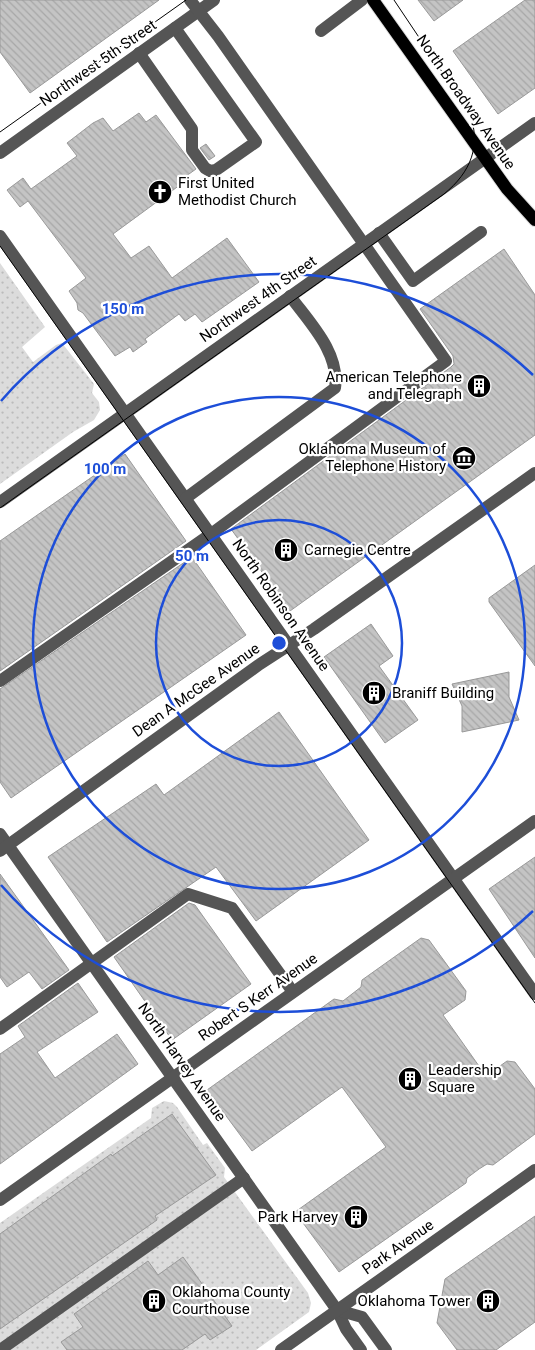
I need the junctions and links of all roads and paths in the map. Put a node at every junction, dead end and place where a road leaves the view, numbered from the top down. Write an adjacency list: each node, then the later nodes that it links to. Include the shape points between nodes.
1 (190, 0): 5 (street)
2 (214, 0): 5 (street, Northwest 5th Street)
3 (362, 0): 7 (street)
4 (373, 0): 11 (main road, North Broadway Avenue)
5 (199, 11): 6 (street, Northwest 5th Street); 16 (street)
6 (175, 28): 8 (street, Northwest 5th Street); 8 (street, via 256,142 216,170 205,168 192,150 192,128)
7 (321, 31)
8 (139, 54): 10 (street, Northwest 5th Street)
9 (535, 123): 11 (street, Northwest 4th Street)
10 (0, 153)
11 (485, 158): 12 (main road, North Broadway Avenue); 14 (street, Northwest 4th Street)
12 (535, 220)
13 (481, 232): 14 (street, via 414,281)
14 (379, 233): 16 (street, Northwest 4th Street)
15 (0, 236): 18 (street, North Robinson Avenue)
16 (363, 245): 17 (street, Northwest 4th Street); 22 (street, via 446,361)
17 (290, 296): 18 (street, Northwest 4th Street); 20 (street, via 321,337 337,375 335,388)
18 (125, 413): 20 (street, North Robinson Avenue); 21 (street, Northwest 4th Street)
19 (535, 473): 23 (street, Dean A McGee Avenue)
20 (186, 498): 22 (street, North Robinson Avenue)
21 (0, 502)
22 (211, 534): 23 (street, North Robinson Avenue); 24 (street)
23 (290, 645): 27 (street, Dean A McGee Avenue); 28 (street, North Robinson Avenue)
24 (0, 681)
25 (535, 821): 28 (street, Robert S Kerr Avenue)
26 (0, 834): 27 (street, North Harvey Avenue)
27 (4, 848): 29 (street, North Harvey Avenue)
28 (455, 879): 30 (street, Robert S Kerr Avenue); 31 (street, North Robinson Avenue)
29 (92, 963): 30 (street, via 188,894 232,908); 32 (street); 33 (street, North Harvey Avenue)
30 (293, 992): 33 (street, Robert S Kerr Avenue)
31 (535, 994)
32 (0, 1029)
33 (172, 1077): 35 (street, North Harvey Avenue); 36 (street, Robert S Kerr Avenue)
34 (535, 1170): 37 (street, Park Avenue)
35 (244, 1178): 37 (street, North Harvey Avenue); 38 (street)
36 (0, 1200)
37 (338, 1310): 39 (street, Park Avenue); 40 (street, North Harvey Avenue, via 346,1329); 41 (street, via 362,1317)
38 (0, 1350)
39 (281, 1350)
40 (361, 1350)
41 (386, 1350)

